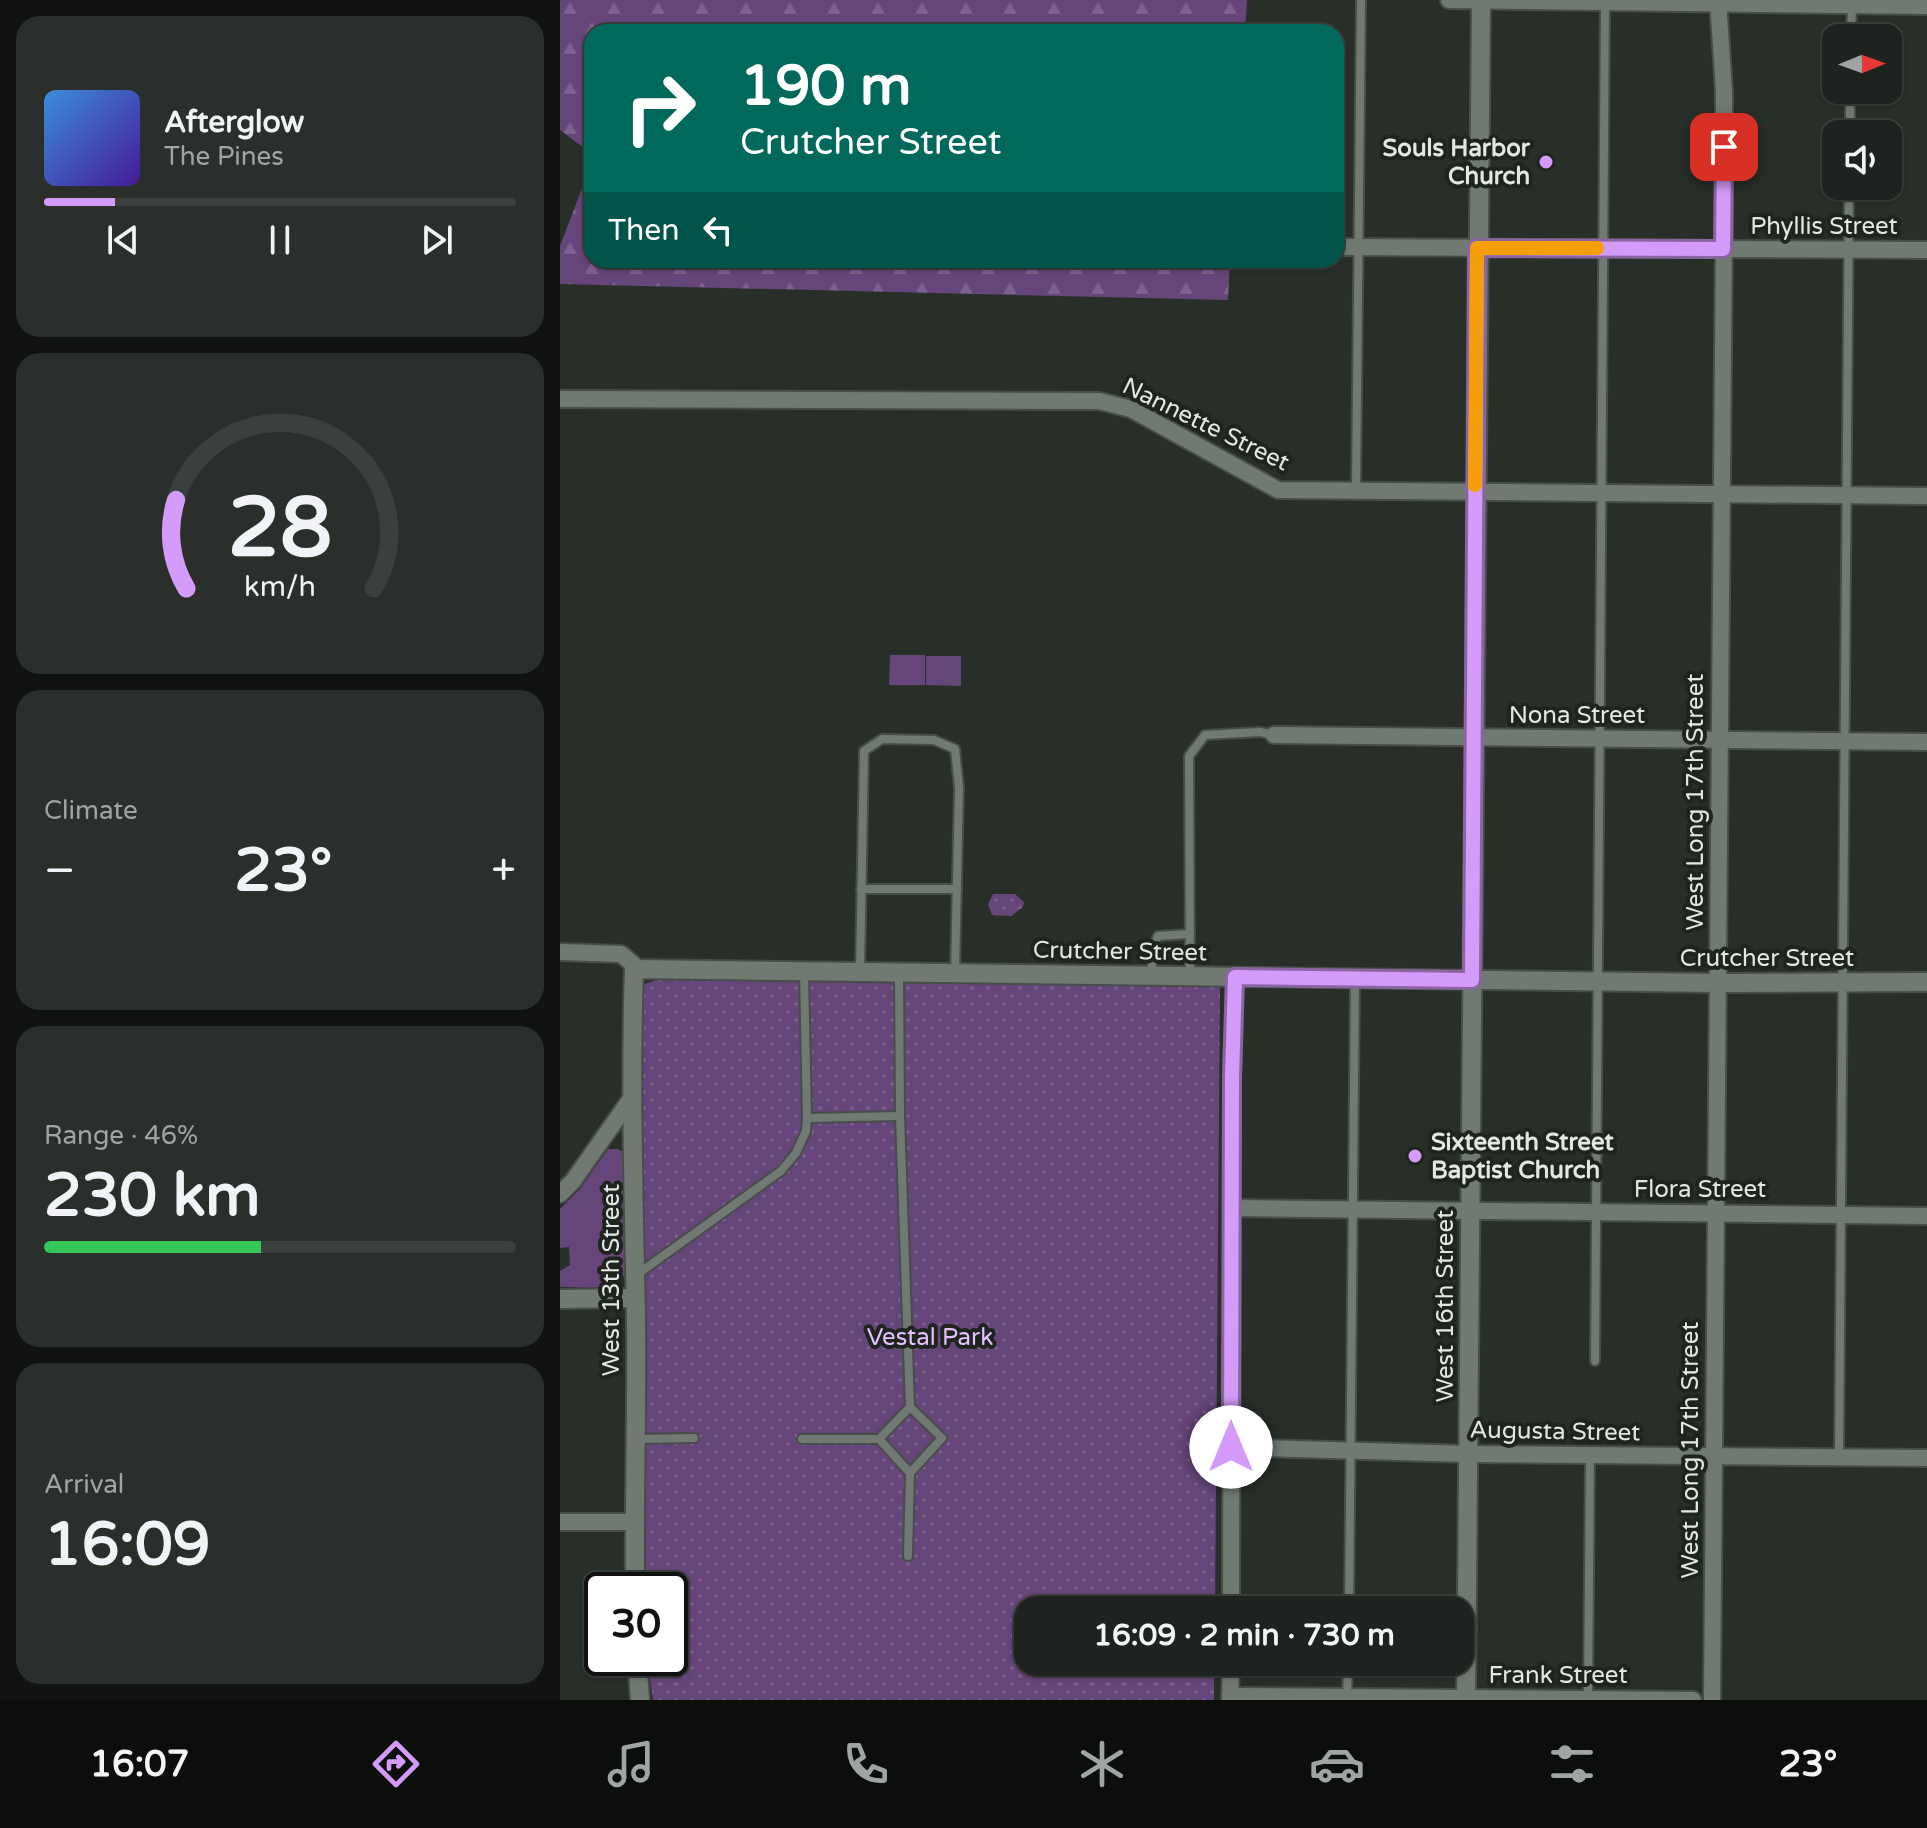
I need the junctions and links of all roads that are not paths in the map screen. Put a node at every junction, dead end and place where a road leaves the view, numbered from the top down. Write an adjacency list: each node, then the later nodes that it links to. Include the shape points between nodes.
1 (1361, 0): 11 (lane)
2 (1449, 0): 3 (street)
3 (1481, 0): 5 (street); 12 (street, West 16th Street)
4 (1718, 1): 5 (street); 6 (street); 14 (street, West Long 17th Street, via 1724,92)
5 (1606, 2): 13 (lane)
6 (1852, 4): 7 (street); 8 (lane)
7 (1927, 6)
8 (1851, 24)
9 (1849, 200): 15 (lane)
10 (1344, 247): 11 (street, Phyllis Street)
11 (1358, 247): 12 (street, Phyllis Street); 18 (lane)
12 (1477, 248): 13 (street, Phyllis Street); 19 (street, West 16th Street)
13 (1603, 248): 14 (street, Phyllis Street); 20 (lane)
14 (1723, 249): 15 (street, Phyllis Street); 21 (street, West Long 17th Street)
15 (1849, 250): 16 (street, Phyllis Street); 22 (lane)
16 (1927, 250)
17 (560, 399): 18 (street, Nannette Street, via 1099,401 1131,409 1278,490)
18 (1356, 491): 19 (street, Nannette Street)
19 (1475, 492): 20 (street, Nannette Street); 25 (street, West 16th Street)
20 (1602, 493): 21 (street, Nannette Street); 26 (lane)
21 (1721, 494): 22 (street, Nannette Street); 27 (street, West Long 17th Street)
22 (1846, 495): 23 (street, Nannette Street); 28 (lane)
23 (1927, 496)
24 (1274, 735): 25 (street, Nona Street); 32 (lane, via 1205,735 1189,756)
25 (1473, 739): 26 (street, Nona Street); 43 (street, West 16th Street)
26 (1600, 740): 27 (street, Nona Street); 44 (lane)
27 (1720, 740): 28 (street, Nona Street); 47 (street, West Long 17th Street)
28 (1846, 741): 29 (street, Nona Street); 45 (lane)
29 (1927, 742)
30 (861, 889): 31 (lane); 31 (lane, via 864,751 882,739 934,740 955,749); 36 (lane)
31 (957, 889): 38 (lane)
32 (1190, 934): 39 (lane, via 1158,936); 40 (lane)
33 (560, 952): 34 (street, Crutcher Street, via 621,954)
34 (634, 969): 35 (street, Crutcher Street); 48 (street, West 13th Street)
35 (804, 972): 36 (street, Crutcher Street); 50 (lane)
36 (860, 972): 37 (street, Crutcher Street)
37 (898, 973): 38 (street, Crutcher Street); 49 (lane)
38 (955, 973): 39 (street, Crutcher Street)
39 (1152, 976): 40 (street, Crutcher Street)
40 (1190, 976): 41 (street, Crutcher Street)
41 (1235, 977): 42 (street, Crutcher Street); 52 (street)
42 (1355, 978): 43 (street, Crutcher Street); 53 (lane)
43 (1472, 980): 44 (street, Crutcher Street); 54 (street, West 16th Street)
44 (1598, 981): 47 (street, Crutcher Street); 55 (lane)
45 (1844, 981): 46 (street, Crutcher Street); 47 (street, Crutcher Street); 56 (lane)
46 (1927, 982)
47 (1718, 983): 57 (street, West Long 17th Street)
48 (630, 1100): 51 (street); 59 (street, West 13th Street)
49 (900, 1116): 50 (lane); 63 (lane)
50 (807, 1118): 59 (lane, via 796,1153 781,1171)
51 (560, 1194)
52 (1232, 1208): 53 (street, Flora Street); 68 (street)
53 (1353, 1210): 54 (street, Flora Street); 69 (lane)
54 (1470, 1211): 55 (street, Flora Street); 70 (street, West 16th Street)
55 (1596, 1213): 57 (street, Flora Street); 62 (lane)
56 (1843, 1213): 57 (street, Flora Street); 58 (street, Flora Street); 73 (lane)
57 (1716, 1214): 72 (street, West Long 17th Street)
58 (1927, 1216)
59 (634, 1276): 60 (street, West 13th Street)
60 (635, 1298): 61 (street); 65 (street, West 13th Street)
61 (560, 1299)
62 (1595, 1361)
63 (910, 1407): 67 (lane); 75 (lane, via 942,1438)
64 (694, 1438): 65 (lane)
65 (635, 1439): 77 (street, West 13th Street)
66 (802, 1439): 67 (lane)
67 (879, 1439): 75 (lane)
68 (1231, 1447): 69 (street, Augusta Street); 80 (street)
69 (1351, 1449): 70 (street, Augusta Street); 81 (lane)
70 (1468, 1454): 71 (street, Augusta Street); 87 (street, West 16th Street)
71 (1590, 1455): 72 (street, Augusta Street); 89 (lane)
72 (1714, 1456): 73 (street, Augusta Street); 91 (street, West Long 17th Street)
73 (1839, 1456): 74 (street, Augusta Street)
74 (1927, 1458)
75 (910, 1473): 78 (lane)
76 (560, 1522): 77 (street)
77 (634, 1522): 79 (street, West 13th Street)
78 (908, 1556)
79 (635, 1572)
80 (1231, 1596)
81 (1349, 1596)
82 (638, 1676): 88 (street)
83 (1231, 1676): 85 (street)
84 (1348, 1676): 86 (lane)
85 (1230, 1698): 86 (street, Frank Street)
86 (1347, 1699): 87 (street, Frank Street)
87 (1466, 1699): 89 (street, Frank Street)
88 (640, 1700)
89 (1588, 1700): 90 (street, Frank Street)
90 (1693, 1700)
91 (1712, 1700)

